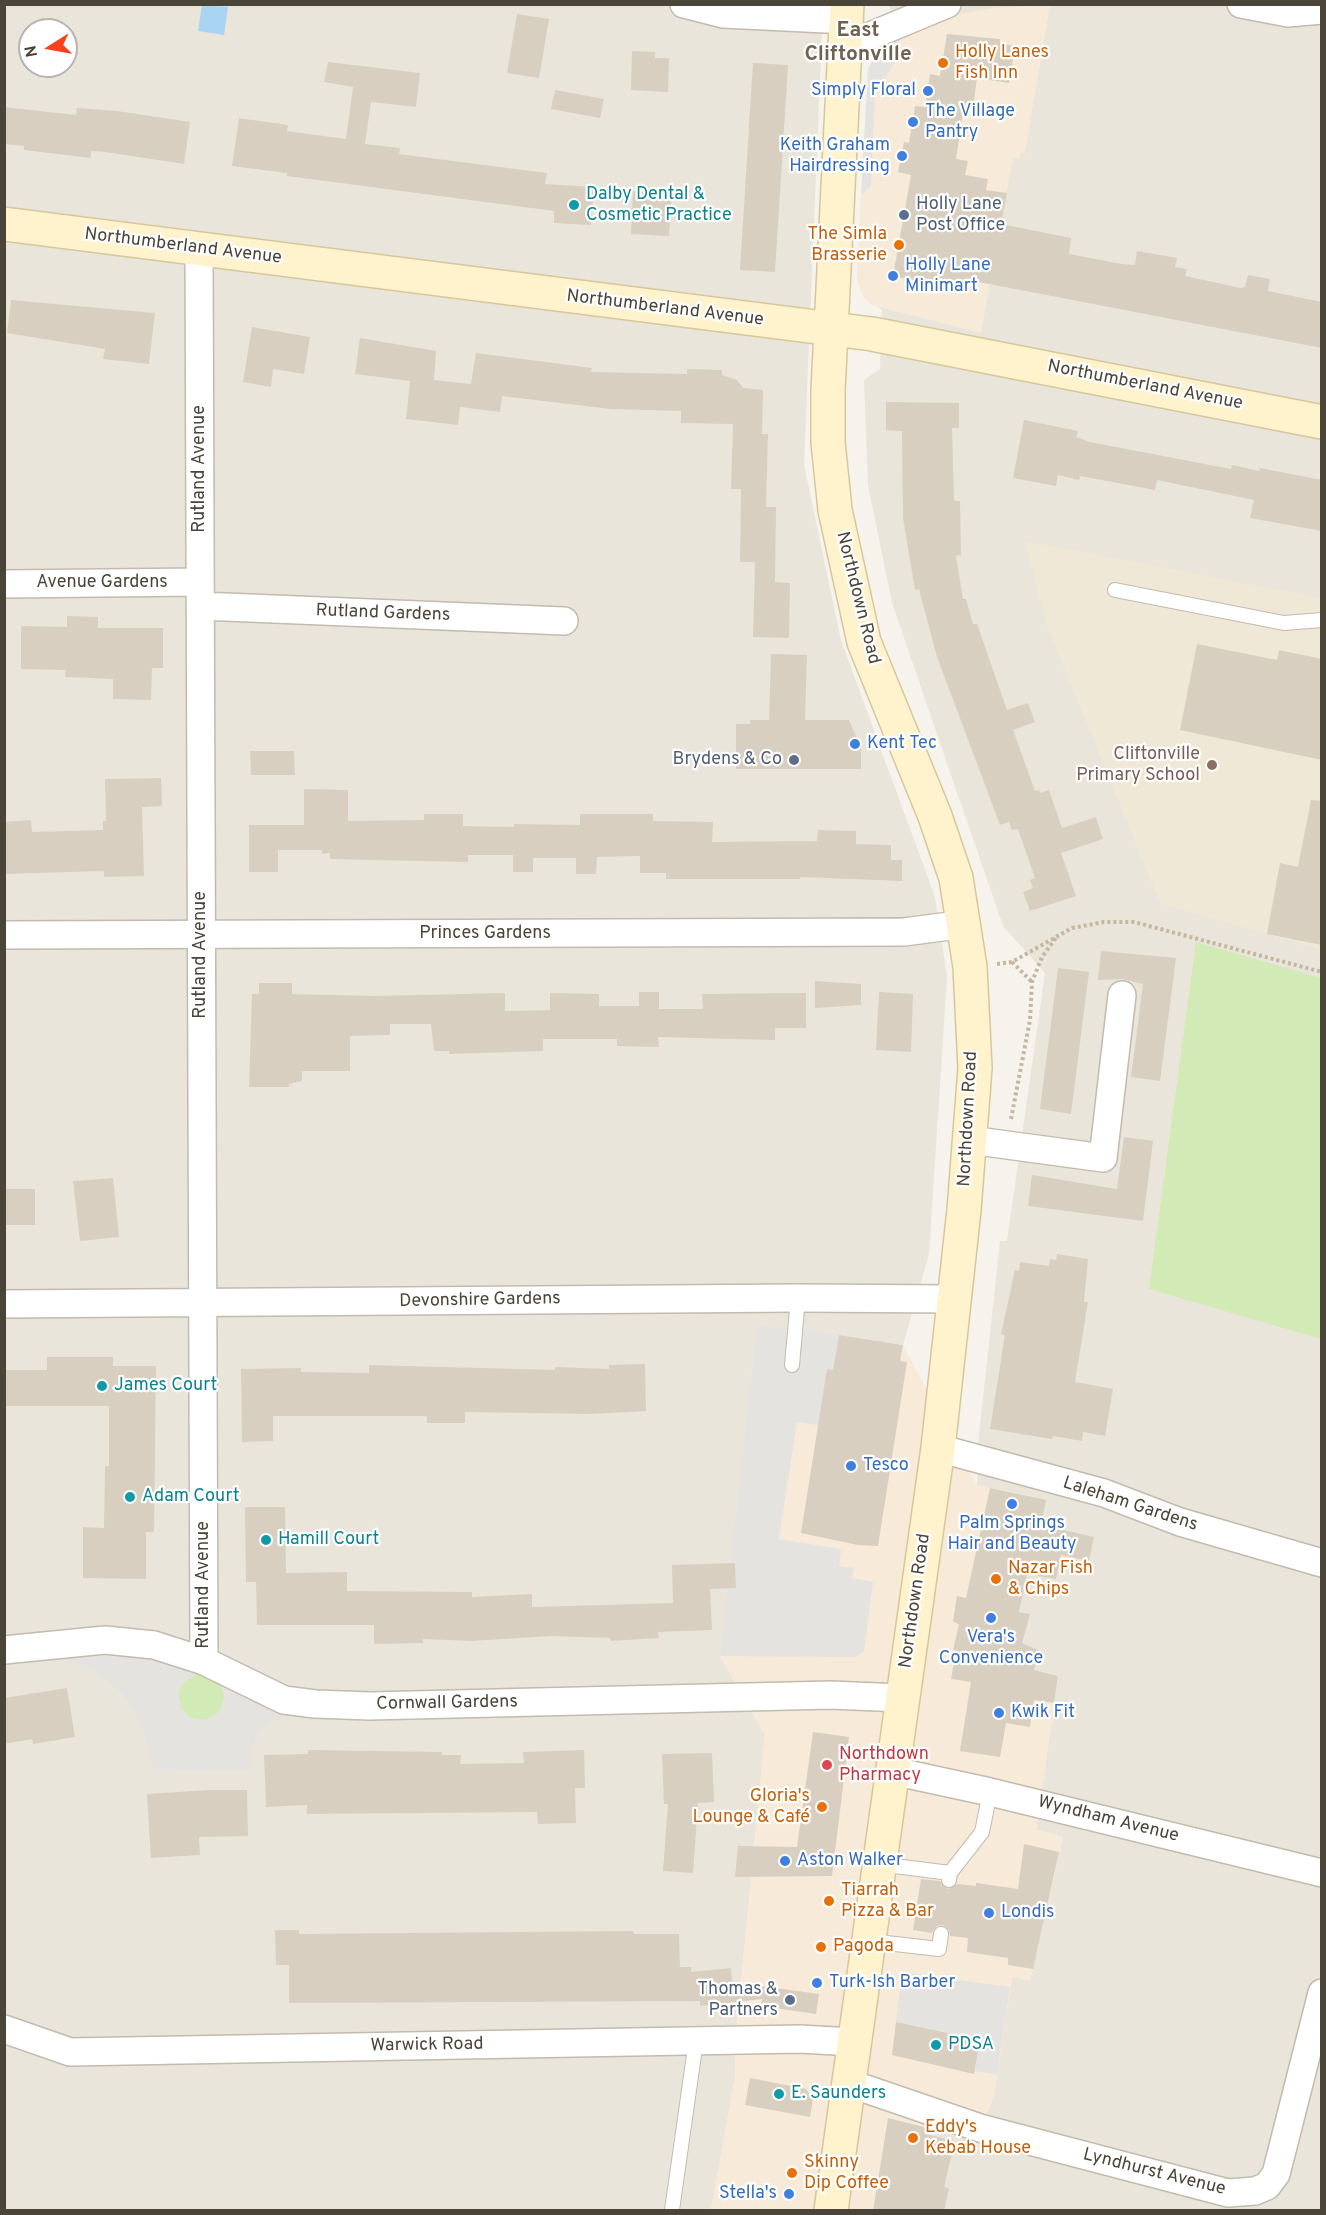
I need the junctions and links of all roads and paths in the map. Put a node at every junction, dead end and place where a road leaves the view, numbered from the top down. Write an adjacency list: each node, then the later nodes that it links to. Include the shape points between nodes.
1 (684, 4): 5 (street, via 723,14)
2 (947, 4): 5 (street)
3 (1241, 4): 4 (street, via 1288,13)
4 (1322, 10)
5 (846, 22): 8 (main road, Northdown Road)
6 (4, 224): 7 (main road, Northumberland Avenue)
7 (200, 249): 8 (main road, Northumberland Avenue); 12 (street, Rutland Avenue)
8 (832, 330): 9 (main road, Northumberland Avenue, via 974,352); 15 (main road, Northdown Road, via 828,442 835,510 848,577 864,642 956,878)
9 (1322, 422)
10 (4, 584): 12 (street, Avenue Gardens)
11 (1115, 590): 13 (lane, via 1284,623)
12 (201, 594): 14 (street, Rutland Gardens); 18 (street, Rutland Avenue)
13 (1322, 620)
14 (564, 621)
15 (965, 924): 18 (street, Princes Gardens, via 904,932); 20 (main road, Northdown Road)
16 (1060, 932): 19 (path); 21 (path, via 1104,922 1134,922); 22 (path, via 1042,957)
17 (4, 935): 18 (street, Princes Gardens)
18 (201, 935): 29 (street, Rutland Avenue)
19 (1012, 962): 20 (path); 22 (path)
20 (970, 967): 24 (main road, Northdown Road, via 975,1068)
21 (1322, 972)
22 (1032, 982): 25 (path, via 1030,1020)
23 (1122, 995): 25 (street, via 1102,1158)
24 (970, 1140): 25 (street); 27 (main road, Northdown Road)
25 (1009, 1145)
26 (798, 1298): 27 (street, Devonshire Gardens); 29 (street, Devonshire Gardens); 30 (lane)
27 (955, 1299): 31 (main road, Northdown Road)
28 (4, 1304): 29 (street, Devonshire Gardens)
29 (204, 1304): 34 (street, Rutland Avenue)
30 (792, 1365)
31 (938, 1448): 32 (street, Laleham Gardens, via 1104,1493 1180,1522); 35 (main road, Northdown Road)
32 (1322, 1563)
33 (4, 1650): 34 (street, Cornwall Gardens, via 105,1640 154,1645)
34 (204, 1661): 35 (street, Cornwall Gardens, via 284,1700 315,1704 831,1695)
35 (902, 1698): 36 (main road, Northdown Road)
36 (893, 1772): 37 (street, Wyndham Avenue); 38 (main road, Northdown Road)
37 (990, 1792): 38 (lane, via 982,1832 949,1878); 39 (street, Wyndham Avenue)
38 (879, 1864): 41 (main road, Northdown Road)
39 (1322, 1873)
40 (941, 1934): 41 (lane, via 939,1949)
41 (869, 1941): 45 (main road, Northdown Road)
42 (1322, 1993): 46 (street, Lyndhurst Avenue, via 1276,2174 1267,2186 1255,2191 1217,2190 980,2128)
43 (4, 2029): 44 (street, Warwick Road, via 70,2052)
44 (696, 2041): 45 (street, Warwick Road); 47 (lane)
45 (853, 2042): 46 (main road, Northdown Road)
46 (848, 2086): 48 (main road, Northdown Road)
47 (672, 2211)
48 (831, 2211)

